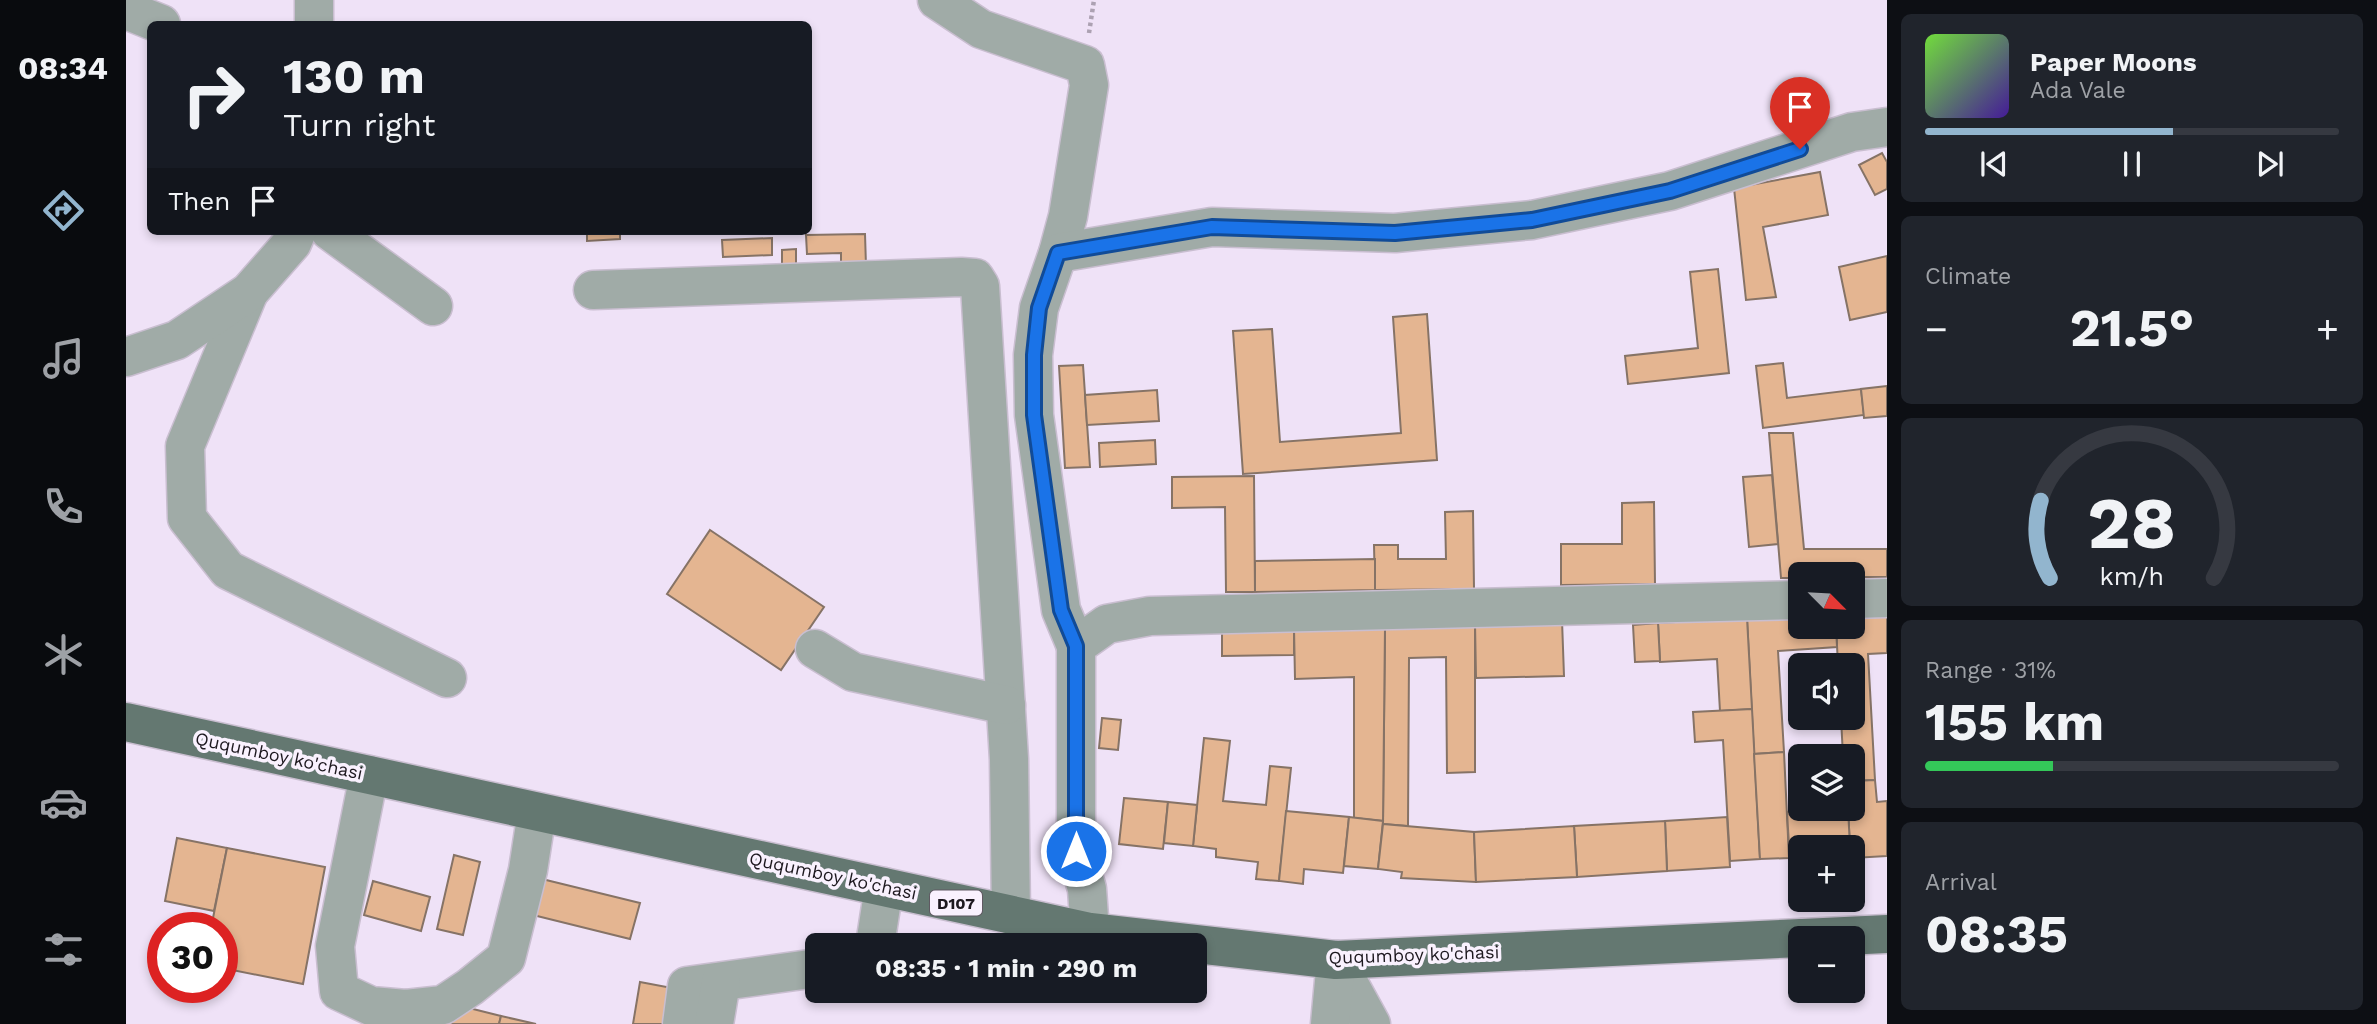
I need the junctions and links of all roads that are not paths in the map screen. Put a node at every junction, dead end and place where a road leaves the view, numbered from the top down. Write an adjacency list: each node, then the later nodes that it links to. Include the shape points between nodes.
1 (314, 0): 5 (street)
2 (937, 0): 9 (street, via 981,29 1085,65 1088,85)
3 (126, 10): 4 (street)
4 (154, 21)
5 (314, 21)
6 (1887, 127): 9 (street, via 1852,132 1670,191 1532,220 1395,233 1212,227)
7 (295, 235): 11 (street)
8 (335, 235): 12 (street)
9 (1058, 253): 17 (street, via 1039,308 1034,415 1061,610)
10 (593, 290): 20 (street, via 975,278 980,286)
11 (249, 292): 13 (street, via 177,340); 19 (street, via 185,446 187,518 228,570)
12 (433, 306)
13 (126, 357)
14 (1887, 598): 15 (street)
15 (1866, 599)
16 (1788, 600): 17 (street, via 1150,616 1107,624)
17 (1076, 646): 26 (street, via 1076,851 1087,888)
18 (815, 649): 20 (street, via 853,672)
19 (447, 678)
20 (1006, 705): 25 (street)
21 (126, 722): 22 (main road, Ququmboy ko'chasi / D107)
22 (369, 775): 23 (main road, Ququmboy ko'chasi / D107); 23 (street, via 335,946 339,991 371,1006 406,1009 443,1004 506,958)
23 (537, 812): 24 (main road, Ququmboy ko'chasi / D107)
24 (884, 887): 25 (main road, Ququmboy ko'chasi / D107); 27 (street)
25 (1011, 915): 26 (main road, Ququmboy ko'chasi / D107)
26 (1090, 932): 31 (main road, Ququmboy ko'chasi / D107)
27 (877, 933)
28 (1887, 934): 29 (main road, Ququmboy ko'chasi / D107)
29 (1865, 935)
30 (1788, 939): 31 (main road, Ququmboy ko'chasi / D107)
31 (1336, 960): 36 (street); 37 (street)
32 (805, 970): 33 (street)
33 (720, 982): 34 (street, via 687,986); 35 (street)
34 (682, 1024)
35 (714, 1024)
36 (1330, 1024)
37 (1371, 1024)

